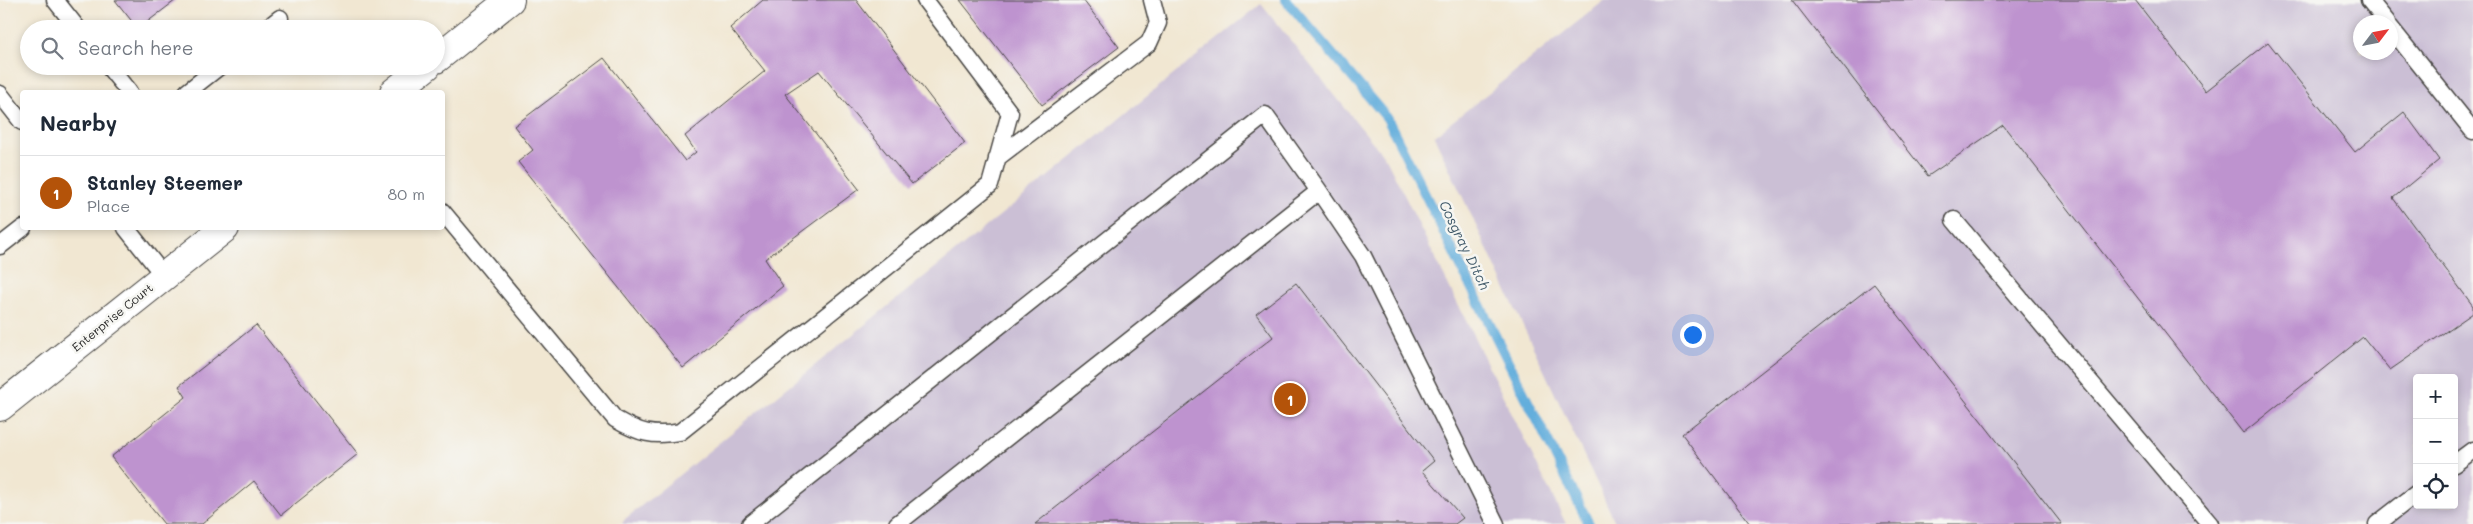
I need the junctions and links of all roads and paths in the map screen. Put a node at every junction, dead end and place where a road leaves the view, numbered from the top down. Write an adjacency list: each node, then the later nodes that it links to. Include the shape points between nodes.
1 (55, 0): 8 (lane)
2 (510, 0): 11 (street)
3 (925, 0): 21 (lane, via 1010,113)
4 (1152, 0): 21 (lane, via 1158,23 1149,43)
5 (2369, 0): 6 (lane)
6 (2381, 15)
7 (280, 18): 9 (lane)
8 (71, 20)
9 (277, 20)
10 (2398, 37): 20 (lane)
11 (445, 52)
12 (115, 75): 15 (lane)
13 (209, 75): 16 (lane)
14 (416, 75): 17 (street)
15 (127, 90)
16 (190, 90)
17 (397, 90)
18 (0, 94): 19 (lane)
19 (20, 119)
20 (2473, 130)
21 (997, 158): 23 (lane, via 990,185 680,432 658,436 632,429 615,419)
22 (1320, 191): 34 (lane, via 1265,115); 35 (lane); 36 (lane, via 1363,256)
23 (445, 215)
24 (1954, 220): 37 (lane)
25 (20, 230): 28 (lane)
26 (128, 230): 29 (lane)
27 (222, 230): 29 (street, Enterprise Court)
28 (0, 246)
29 (164, 276): 30 (street, Enterprise Court)
30 (0, 407)
31 (2473, 450): 32 (lane)
32 (2458, 461)
33 (2413, 496): 38 (lane)
34 (750, 524)
35 (898, 524)
36 (1496, 524)
37 (2210, 524)
38 (2378, 524)

